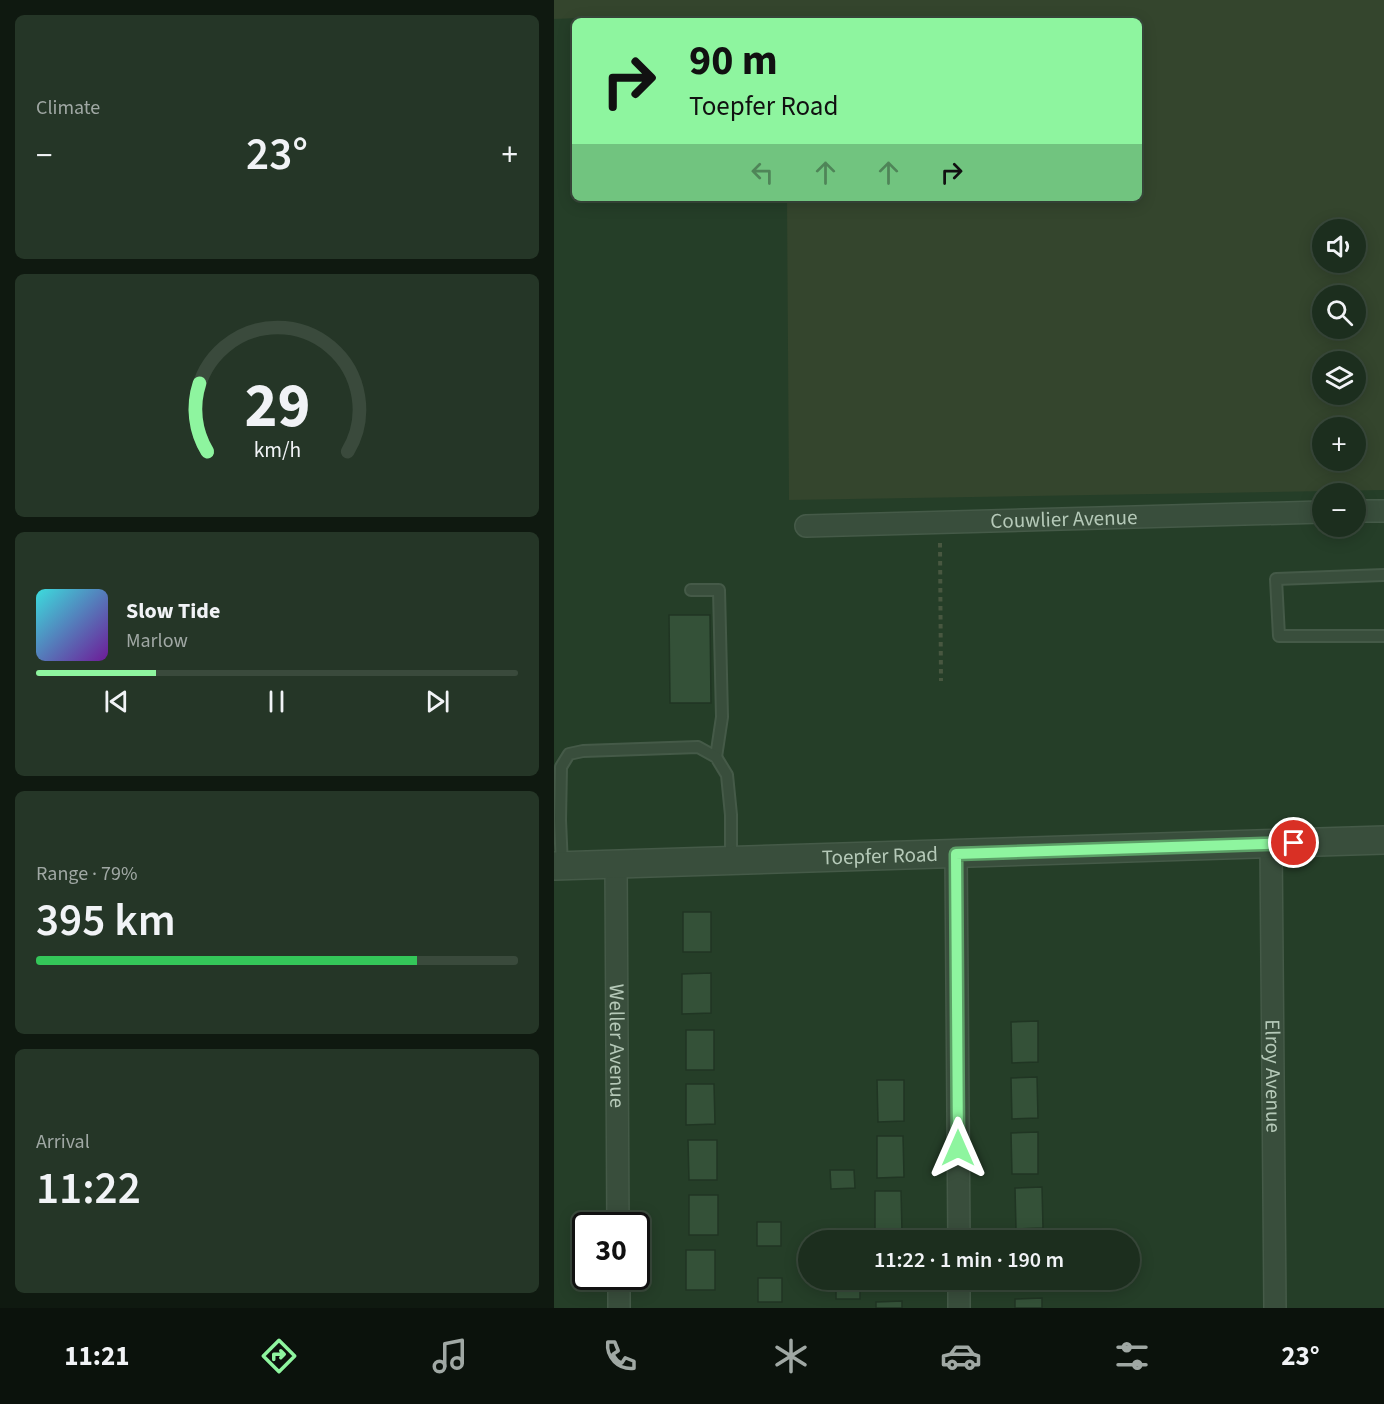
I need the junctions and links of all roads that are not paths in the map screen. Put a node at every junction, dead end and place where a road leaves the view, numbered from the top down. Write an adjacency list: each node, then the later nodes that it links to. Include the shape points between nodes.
1 (1385, 511): 3 (street)
2 (1312, 512): 4 (street, Couwlier Avenue)
3 (1366, 512)
4 (806, 526)
5 (1385, 575): 7 (lane, via 1276,579 1279,636)
6 (691, 590): 8 (lane, via 719,590 722,717)
7 (1385, 636)
8 (716, 757): 12 (lane, via 727,776); 14 (lane, via 698,747 569,754 561,767)
9 (1385, 840): 10 (street, Toepfer Road)
10 (1271, 844): 11 (street, Toepfer Road); 21 (street, Elroy Avenue)
11 (956, 854): 12 (street, Toepfer Road); 16 (street)
12 (731, 861): 13 (street, Toepfer Road)
13 (616, 864): 14 (street, Toepfer Road); 15 (street, Weller Avenue)
14 (558, 866)
15 (618, 1212)
16 (959, 1230)
17 (618, 1290): 19 (street)
18 (959, 1290): 20 (street)
19 (619, 1308)
20 (959, 1308)
21 (1275, 1308)

